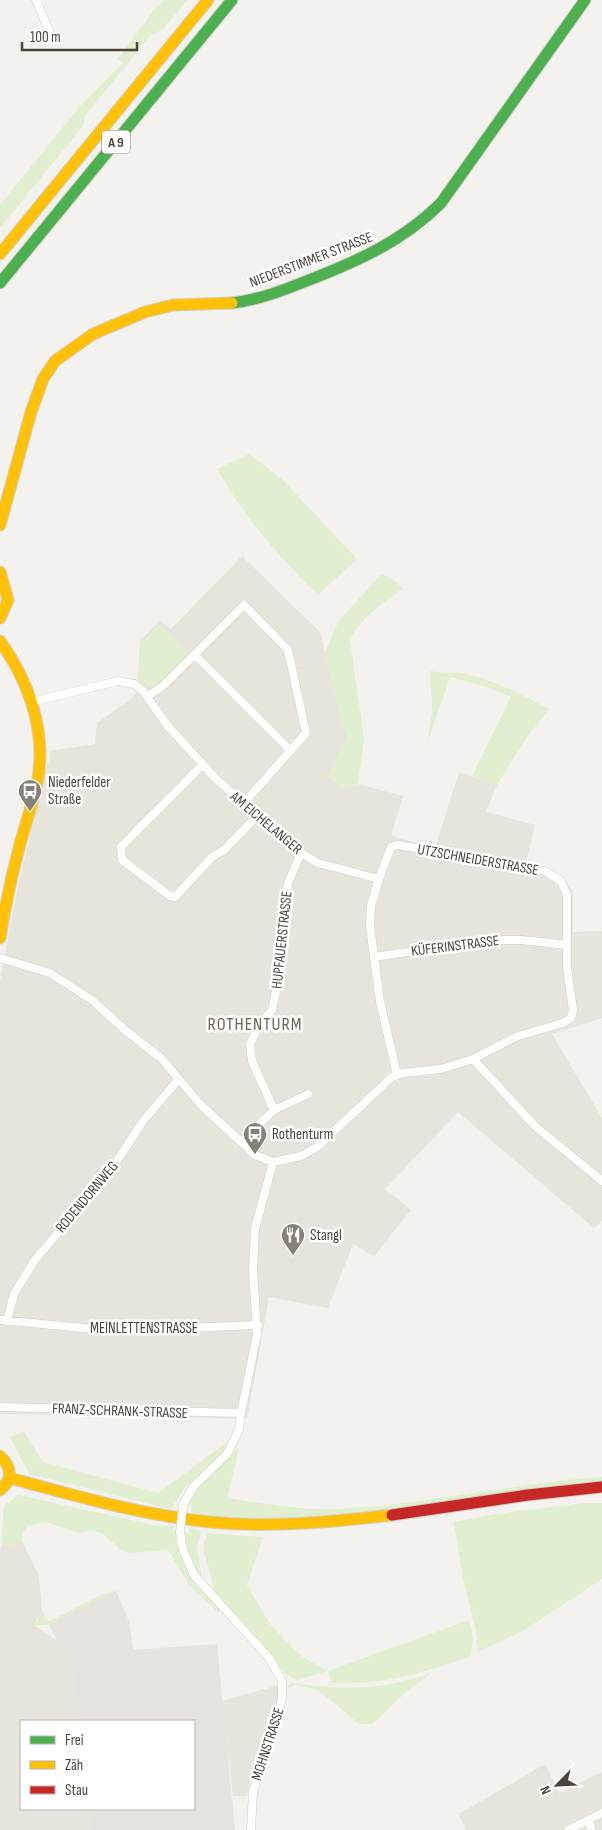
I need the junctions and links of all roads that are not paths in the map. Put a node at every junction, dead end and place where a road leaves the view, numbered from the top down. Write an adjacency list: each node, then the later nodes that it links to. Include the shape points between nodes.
1 (36, 0): 5 (street)
2 (208, 0): 6 (main road, A 9)
3 (232, 0): 7 (main road, A 9)
4 (585, 0): 8 (main road, NIEDERSTIMMER STRASSE, via 441,203 401,239 343,267 260,298 233,303 173,305 146,311 88,339 55,360 43,380 17,453)
5 (52, 38)
6 (0, 254)
7 (0, 283)
8 (0, 525)
9 (0, 572): 10 (main road, via 8,600)
10 (0, 618)
11 (0, 641): 14 (main road)
12 (195, 655): 13 (street, via 164,686); 15 (street); 15 (street, via 244,605 282,642 292,660 306,733)
13 (148, 696): 14 (street, AM EICHELANGER, via 134,684 118,681); 16 (street, AM EICHELANGER, via 167,725)
14 (31, 702): 21 (main road, via 39,735 39,767)
15 (291, 750): 17 (street)
16 (202, 765): 17 (street, AM EICHELANGER); 18 (street, via 121,847 122,860 175,897)
17 (243, 804): 18 (street, AM EICHELANGER)
18 (257, 816): 19 (street, AM EICHELANGER)
19 (301, 853): 20 (street, AM EICHELANGER, via 318,863); 29 (street, HUPFAUERSTRASSE, via 288,883 277,993 272,1010 260,1025 249,1054)
20 (379, 879): 22 (street, UTZSCHNEIDERSTRASSE, via 388,851 398,845 544,871 556,876 565,888); 23 (street, via 369,917)
21 (0, 938)
22 (567, 945): 23 (street, KÜFERINSTRASSE, via 486,940); 25 (street, UTZSCHNEIDERSTRASSE, via 571,1018 504,1042)
23 (374, 957): 26 (street, via 380,1001)
24 (0, 958): 27 (street, via 39,968 78,988 161,1058)
25 (473, 1059): 26 (street, via 441,1069); 32 (street, via 536,1127)
26 (397, 1075): 31 (street, via 310,1152)
27 (178, 1080): 30 (street); 33 (street, RODENDORNWEG, via 143,1121 110,1172 34,1261)
28 (308, 1094): 29 (street)
29 (274, 1110): 30 (street)
30 (241, 1142): 31 (street, via 255,1155)
31 (273, 1162): 34 (street, via 260,1206 253,1250)
32 (602, 1181)
33 (3, 1320): 34 (street, MEINLETTENSTRASSE, via 115,1331)
34 (258, 1326): 36 (street)
35 (0, 1407): 36 (street, FRANZ-SCHRANK-STRASSE)
36 (241, 1413): 43 (street, MOHNSTRASSE, bridge, via 232,1447 193,1487 183,1505 180,1532 194,1575 269,1658 282,1681 279,1713 253,1792)
37 (0, 1456): 38 (main road, via 11,1470)
38 (10, 1478): 39 (main road, via 145,1511 210,1522 251,1524 348,1520); 40 (main road)
39 (602, 1487)
40 (0, 1490)
41 (602, 1813): 42 (street)
42 (588, 1820): 44 (street); 45 (street)
43 (251, 1830)
44 (568, 1830)
45 (592, 1830)

